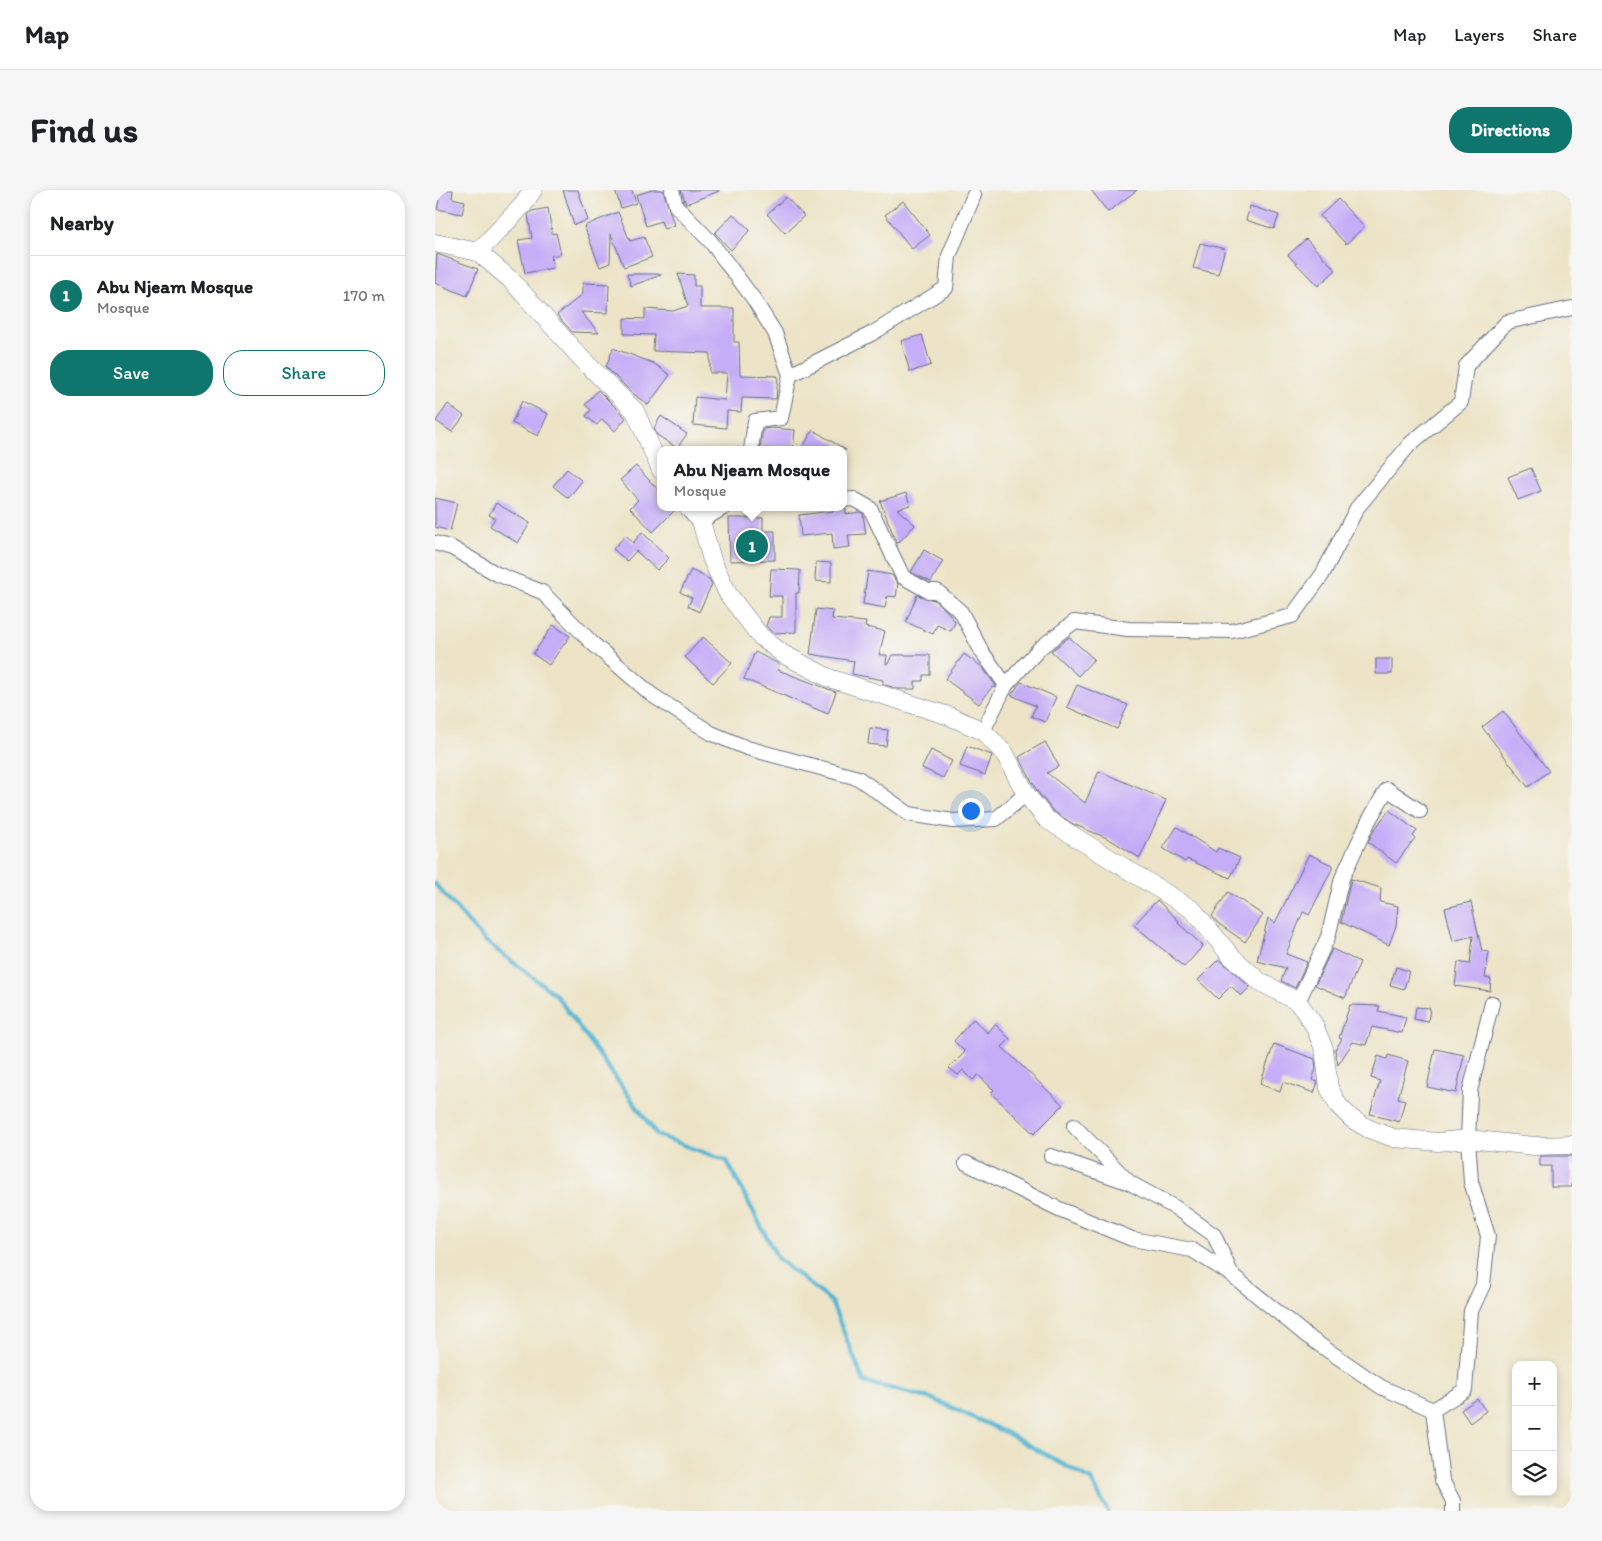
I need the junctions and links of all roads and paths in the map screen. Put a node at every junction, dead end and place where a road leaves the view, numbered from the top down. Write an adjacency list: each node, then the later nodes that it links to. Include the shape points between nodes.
1 (533, 190): 5 (street)
2 (671, 190): 7 (street, via 676,206 711,242 753,298 775,333)
3 (974, 195): 7 (street, via 949,256 946,288 873,333)
4 (435, 243): 5 (street)
5 (478, 252): 9 (street, via 511,280 581,358 635,411)
6 (1572, 308): 15 (street, via 1507,322 1465,366 1461,402 1410,444 1357,508 1322,575 1292,616 1232,631 1128,629 1075,622 1039,648)
7 (790, 375): 8 (street, via 781,418 755,421)
8 (752, 446)
9 (657, 461)
10 (847, 500): 15 (street, via 854,499 870,508 903,577 928,591 937,591 961,612 982,652)
11 (691, 511): 13 (street)
12 (718, 511): 13 (street)
13 (701, 521): 16 (street, via 727,594 760,636 783,654 829,678 949,716)
14 (435, 543): 17 (street, via 452,548 497,574 542,592 591,642 652,695 711,733 747,748 858,778 909,814 953,821 996,819)
15 (1006, 685): 16 (street)
16 (983, 731): 17 (street, via 1005,754)
17 (1027, 794): 19 (street, via 1046,819 1193,910 1231,956 1259,981)
18 (1420, 811): 19 (street, via 1387,789 1342,878 1328,936)
19 (1298, 1002): 22 (street, via 1314,1025 1324,1050 1329,1088 1337,1105 1352,1119 1394,1138 1438,1142)
20 (1492, 1003): 22 (street, via 1470,1091)
21 (1074, 1126): 26 (street)
22 (1468, 1139): 23 (street, via 1534,1146); 28 (street, via 1471,1182 1488,1236 1483,1285 1471,1312 1465,1390)
23 (1572, 1145)
24 (1051, 1156): 26 (street)
25 (966, 1163): 27 (street, via 1059,1209 1132,1239 1192,1250)
26 (1130, 1183): 27 (street, via 1214,1235)
27 (1232, 1275): 28 (street, via 1307,1336 1381,1387)
28 (1433, 1410): 29 (street, via 1442,1480 1453,1501)
29 (1453, 1511)

